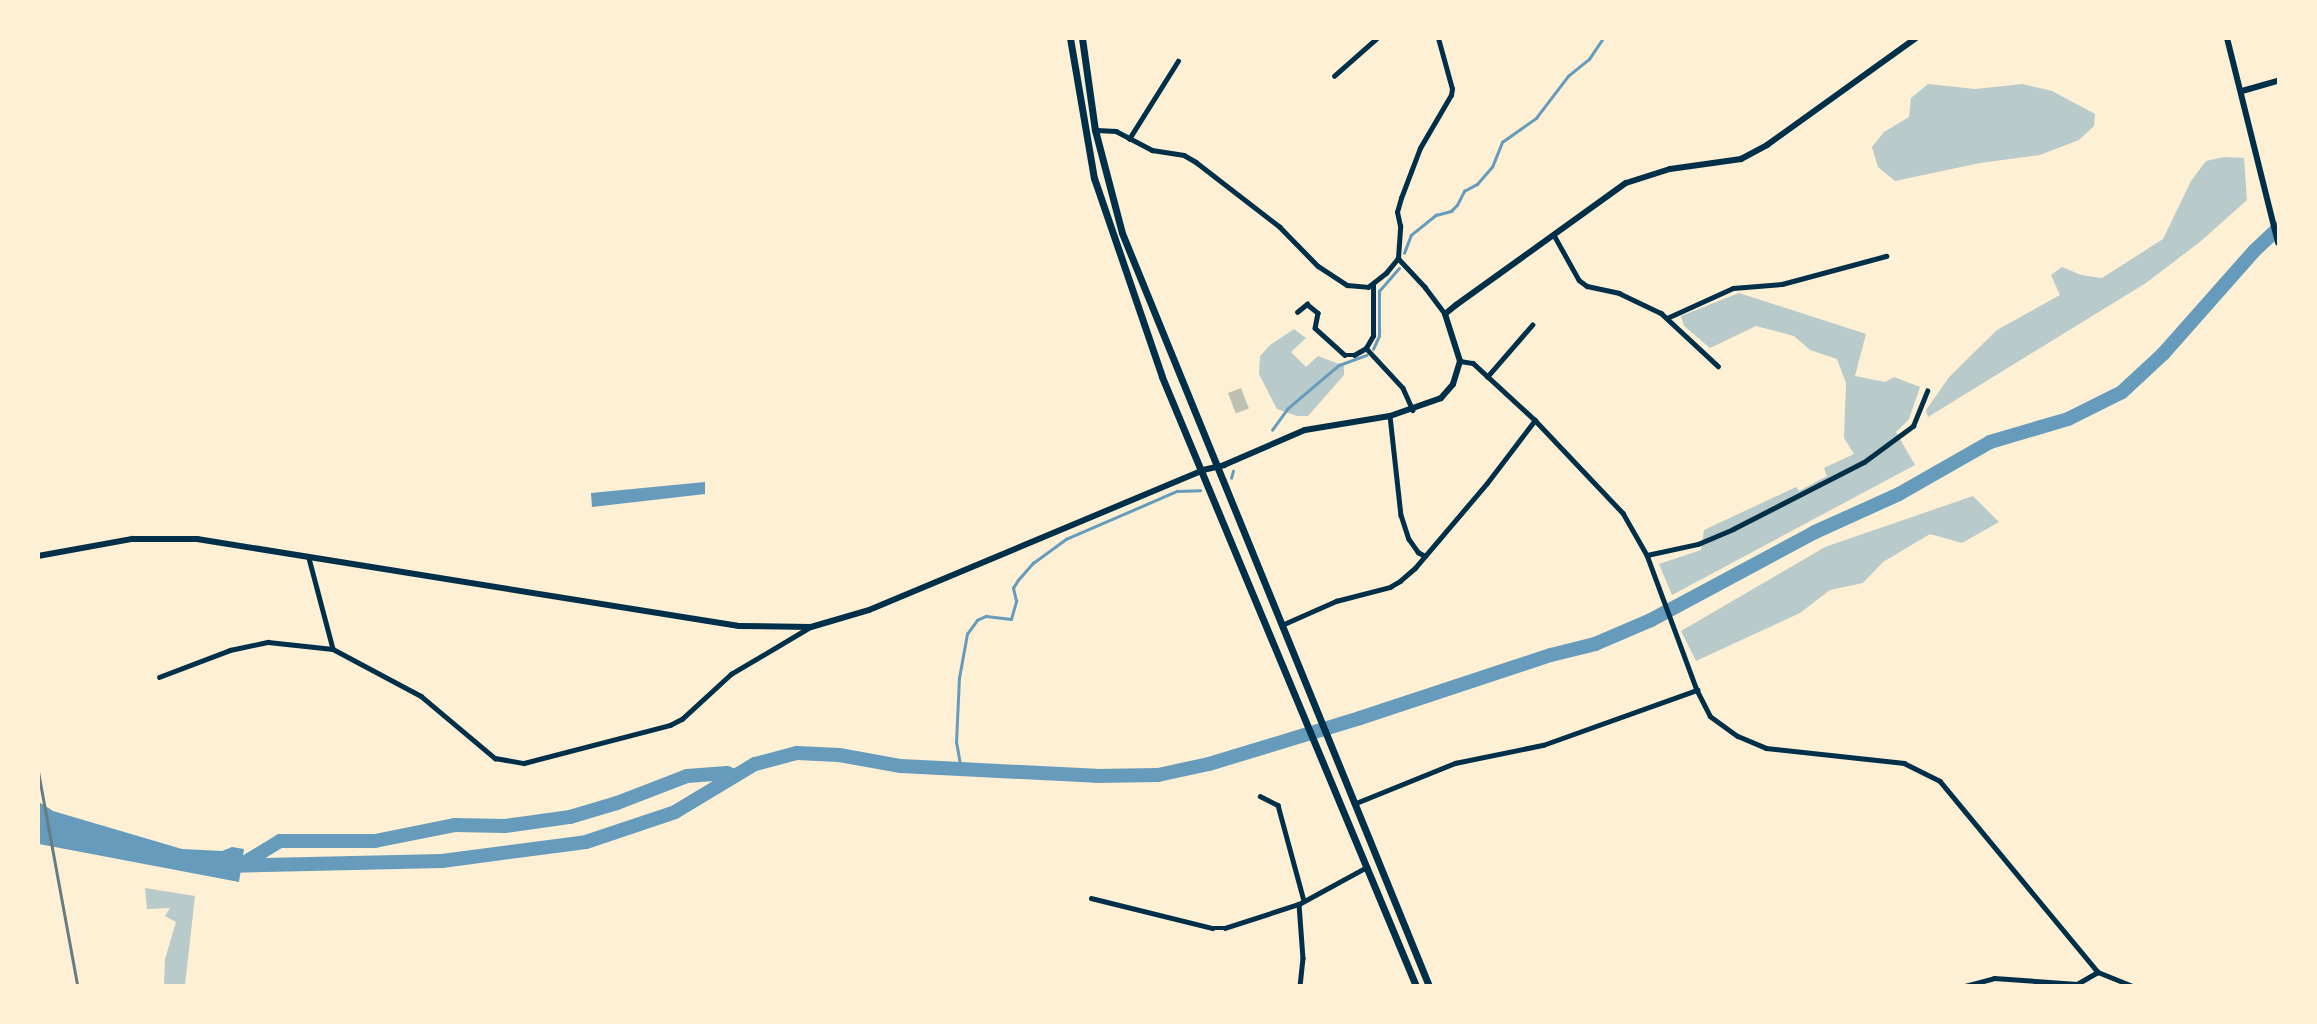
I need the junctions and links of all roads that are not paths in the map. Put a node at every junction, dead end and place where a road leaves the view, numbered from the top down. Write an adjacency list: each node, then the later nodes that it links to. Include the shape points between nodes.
1 (1070, 38): 31 (highway, via 1094,178 1162,377)
2 (1082, 38): 11 (highway)
3 (1377, 38): 8 (street)
4 (1438, 38): 16 (street, via 1452,89 1420,148 1401,198)
5 (1916, 38): 13 (main road, via 1767,145 1741,159 1647,174 1626,183)
6 (2227, 38): 10 (main road)
7 (1178, 61): 12 (street)
8 (1334, 76)
9 (2278, 81): 10 (main road)
10 (2242, 91): 14 (main road)
11 (1095, 130): 12 (street, via 1116,131); 30 (highway, via 1122,233)
12 (1129, 139): 17 (street, via 1196,162 1280,227 1318,266 1347,285)
13 (1554, 235): 19 (main road); 20 (street, via 1587,286 1619,293)
14 (2278, 243)
15 (1886, 256): 20 (street, via 1782,284 1733,288)
16 (1398, 258): 17 (street); 19 (street)
17 (1373, 285): 22 (street, via 1374,327)
18 (1297, 312): 22 (street, via 1307,304 1318,313 1315,328 1345,355)
19 (1445, 314): 23 (main road)
20 (1667, 318): 24 (street)
21 (1532, 325): 25 (street)
22 (1366, 348): 27 (street, via 1403,388)
23 (1460, 361): 25 (street, via 1473,363); 27 (main road, via 1448,392)
24 (1718, 366)
25 (1487, 377): 29 (street)
26 (1927, 391): 33 (street, via 1913,426 1864,462 1734,530 1698,544)
27 (1413, 410): 28 (main road)
28 (1390, 416): 30 (main road, via 1305,430); 34 (street, via 1401,515 1409,539)
29 (1535, 419): 33 (street, via 1623,513); 34 (street)
30 (1217, 468): 31 (main road); 36 (highway)
31 (1203, 470): 37 (main road, via 869,610); 43 (highway)
32 (38, 555): 35 (main road, via 161,537)
33 (1647, 555): 40 (street)
34 (1425, 556): 36 (street, via 1390,587 1336,601)
35 (309, 558): 37 (main road, via 739,626); 38 (street)
36 (1284, 624): 42 (highway)
37 (811, 626): 38 (street, via 731,674 670,725 524,763 495,758 421,696)
38 (333, 649): 39 (street, via 268,642 230,650)
39 (159, 677)
40 (1697, 690): 42 (street, via 1543,745 1455,763); 46 (street, via 1710,716 1750,742 1789,751 1904,763 1940,781)
41 (1260, 796): 45 (street, via 1278,805)
42 (1356, 803): 49 (highway)
43 (1367, 867): 45 (street); 48 (highway)
44 (1091, 898): 45 (street, via 1212,928)
45 (1302, 903): 47 (street)
46 (2098, 972): 50 (street, via 2077,984 1994,978); 51 (street)
47 (1300, 985)
48 (1416, 985)
49 (1429, 985)
50 (1965, 985)
51 (2133, 985)

